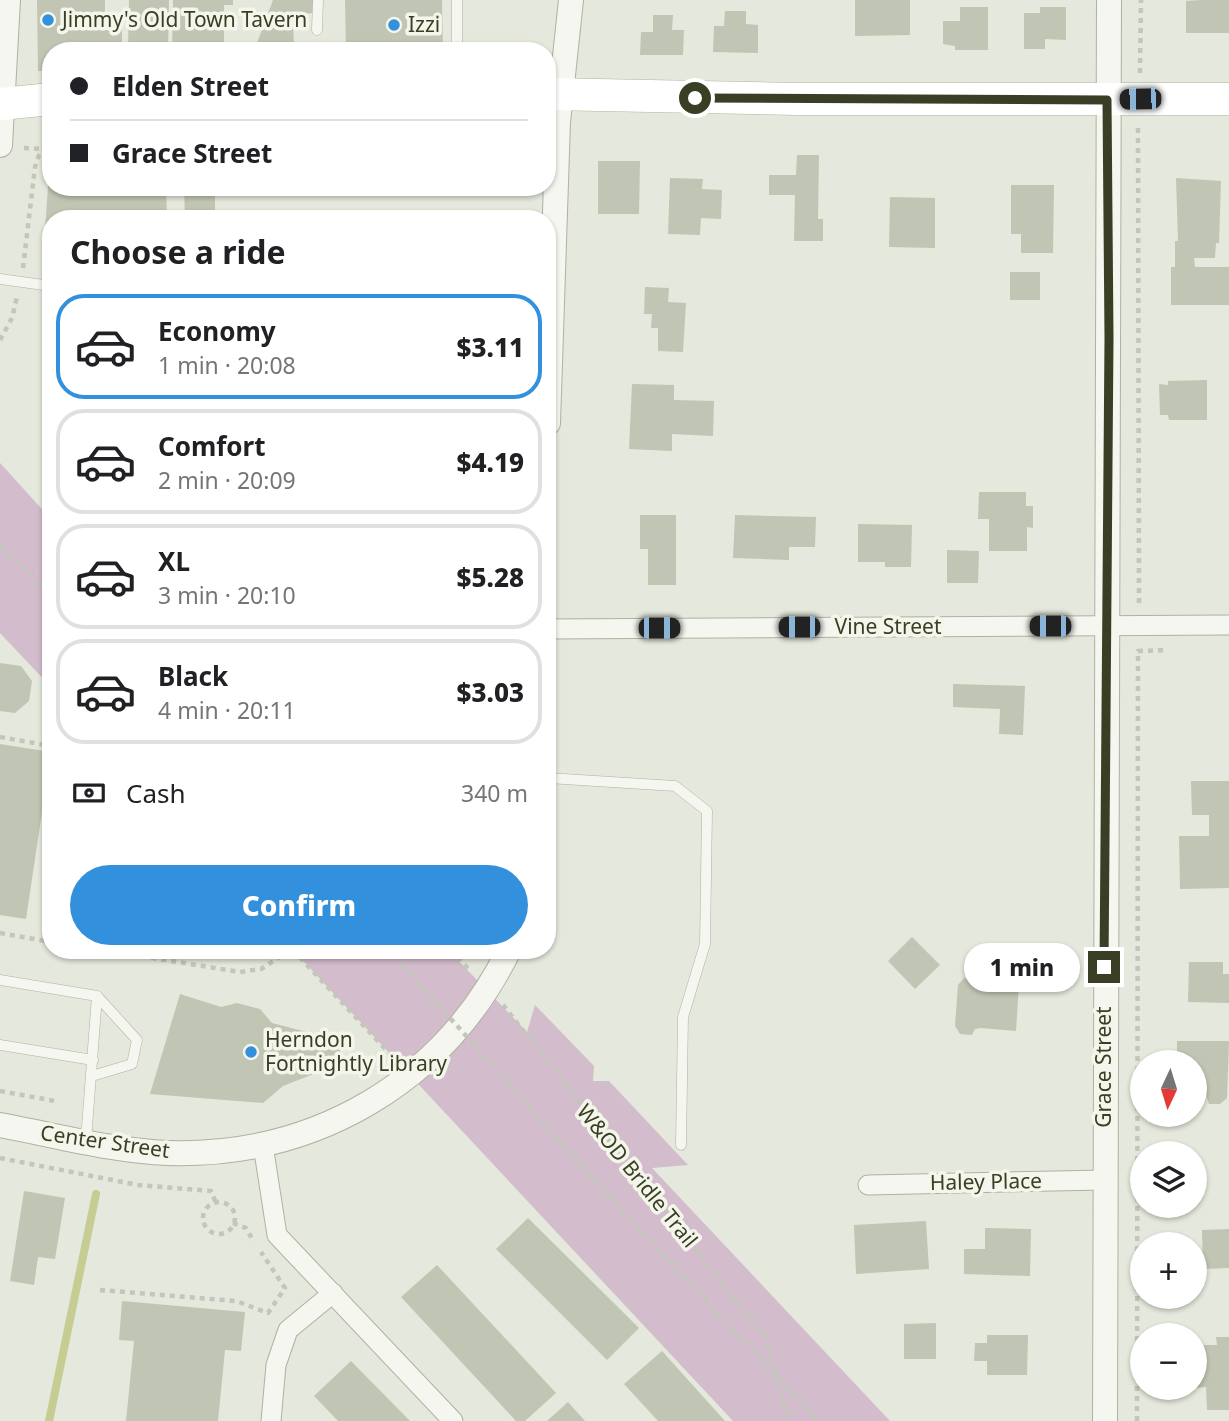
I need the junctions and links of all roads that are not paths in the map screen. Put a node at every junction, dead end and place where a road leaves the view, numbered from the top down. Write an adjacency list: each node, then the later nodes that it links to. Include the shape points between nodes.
1 (8, 0): 14 (street)
2 (318, 0): 6 (lane)
3 (457, 0): 7 (lane)
4 (571, 0): 8 (street)
5 (1110, 0): 12 (street, Grace Street)
6 (317, 30)
7 (457, 42)
8 (556, 88)
9 (556, 94): 12 (main road)
10 (1229, 99): 12 (main road)
11 (42, 100): 14 (main road)
12 (1107, 100): 20 (street, Grace Street)
13 (556, 103): 16 (street)
14 (1, 104): 15 (street)
15 (0, 145)
16 (556, 182)
17 (0, 279): 18 (lane)
18 (42, 285)
19 (1229, 625): 20 (street, Vine Street)
20 (1106, 626): 21 (street, Vine Street); 33 (street, Grace Street)
21 (556, 629)
22 (556, 779): 32 (lane, via 675,786 707,811 705,944 683,1017)
23 (505, 959): 31 (street, Center Street, via 489,991 431,1058 390,1090 329,1123)
24 (0, 980): 25 (lane)
25 (97, 996): 27 (lane); 28 (lane, via 137,1040 132,1064)
26 (0, 1045): 27 (lane)
27 (93, 1060): 28 (lane)
28 (92, 1076): 30 (lane)
29 (0, 1125): 30 (street, Center Street)
30 (86, 1141): 31 (street, Center Street, via 166,1153)
31 (263, 1145): 35 (street, via 277,1235)
32 (681, 1145)
33 (1104, 1180): 34 (street, Haley Place); 38 (street, Grace Street)
34 (868, 1185)
35 (333, 1293): 36 (street, via 288,1330 275,1365); 37 (street)
36 (274, 1418)
37 (453, 1421)
38 (1105, 1421)

